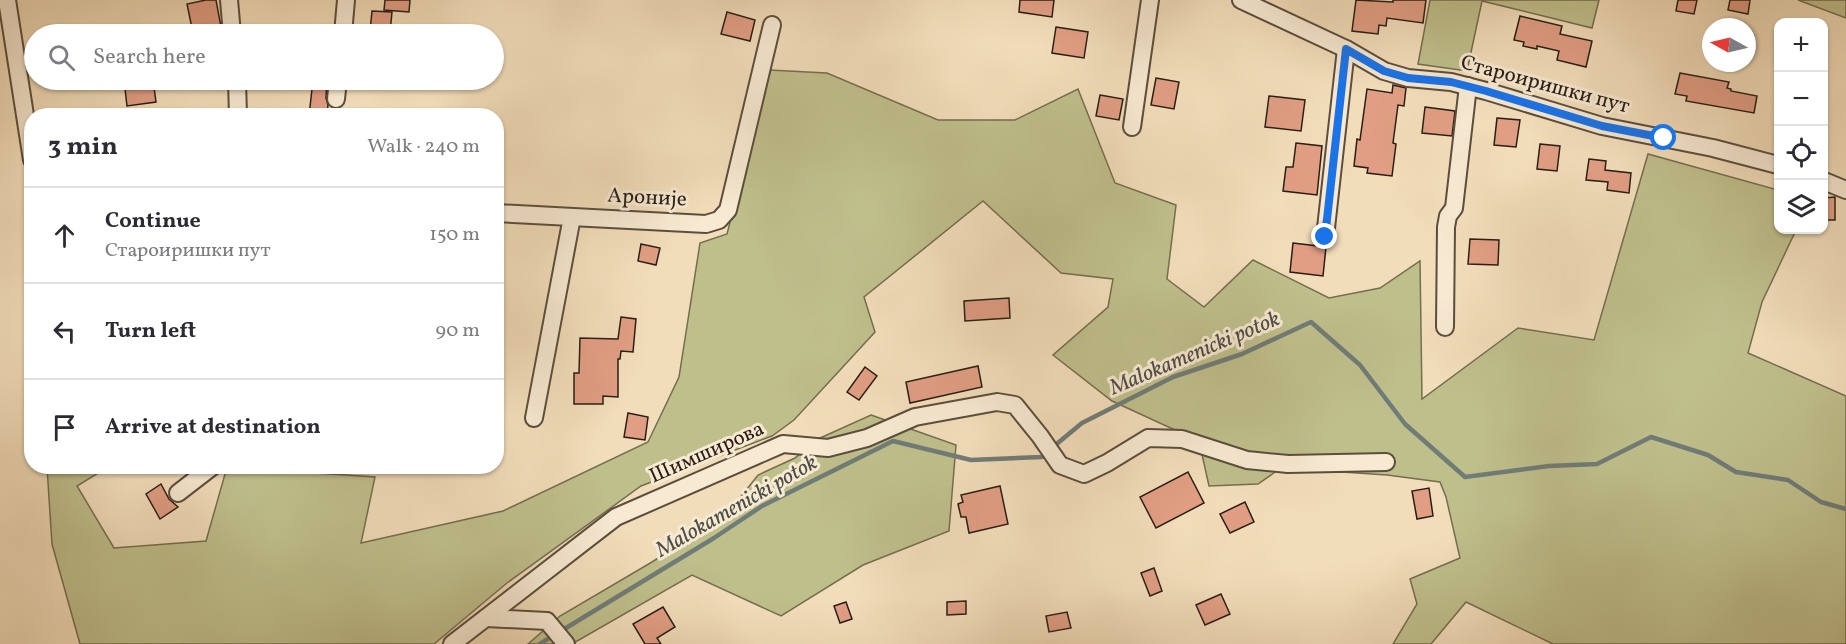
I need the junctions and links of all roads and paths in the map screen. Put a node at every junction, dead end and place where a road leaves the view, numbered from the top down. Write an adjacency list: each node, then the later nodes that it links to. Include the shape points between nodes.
1 (7, 0): 15 (street)
2 (229, 0): 6 (street)
3 (346, 0): 7 (street)
4 (1150, 0): 16 (street)
5 (1241, 0): 9 (street, Староиришки пут)
6 (231, 24)
7 (343, 24)
8 (772, 25): 21 (street, Ароније, via 726,214 705,224)
9 (1346, 49): 10 (street, Староиришки пут, via 1392,74); 22 (street)
10 (1468, 86): 17 (street, Староиришки пут, via 1602,126); 23 (street, via 1454,208 1446,226)
11 (237, 90): 14 (street)
12 (337, 90): 13 (street)
13 (336, 99)
14 (238, 108)
15 (24, 109)
16 (1132, 127)
17 (1774, 163)
18 (1828, 183): 19 (street)
19 (1846, 190)
20 (504, 213): 21 (street)
21 (572, 217): 24 (street)
22 (1325, 237)
23 (1445, 327)
24 (534, 418)
25 (1386, 462): 28 (street, Шимширова, via 1247,460 1182,439 1148,438 1084,474 1060,465 1015,405 997,402 915,417 867,438 828,448 783,444 616,518)
26 (203, 474): 27 (street)
27 (178, 493)
28 (486, 618): 29 (street, via 547,621); 30 (street, Шимширова)
29 (565, 641)
30 (452, 644)

